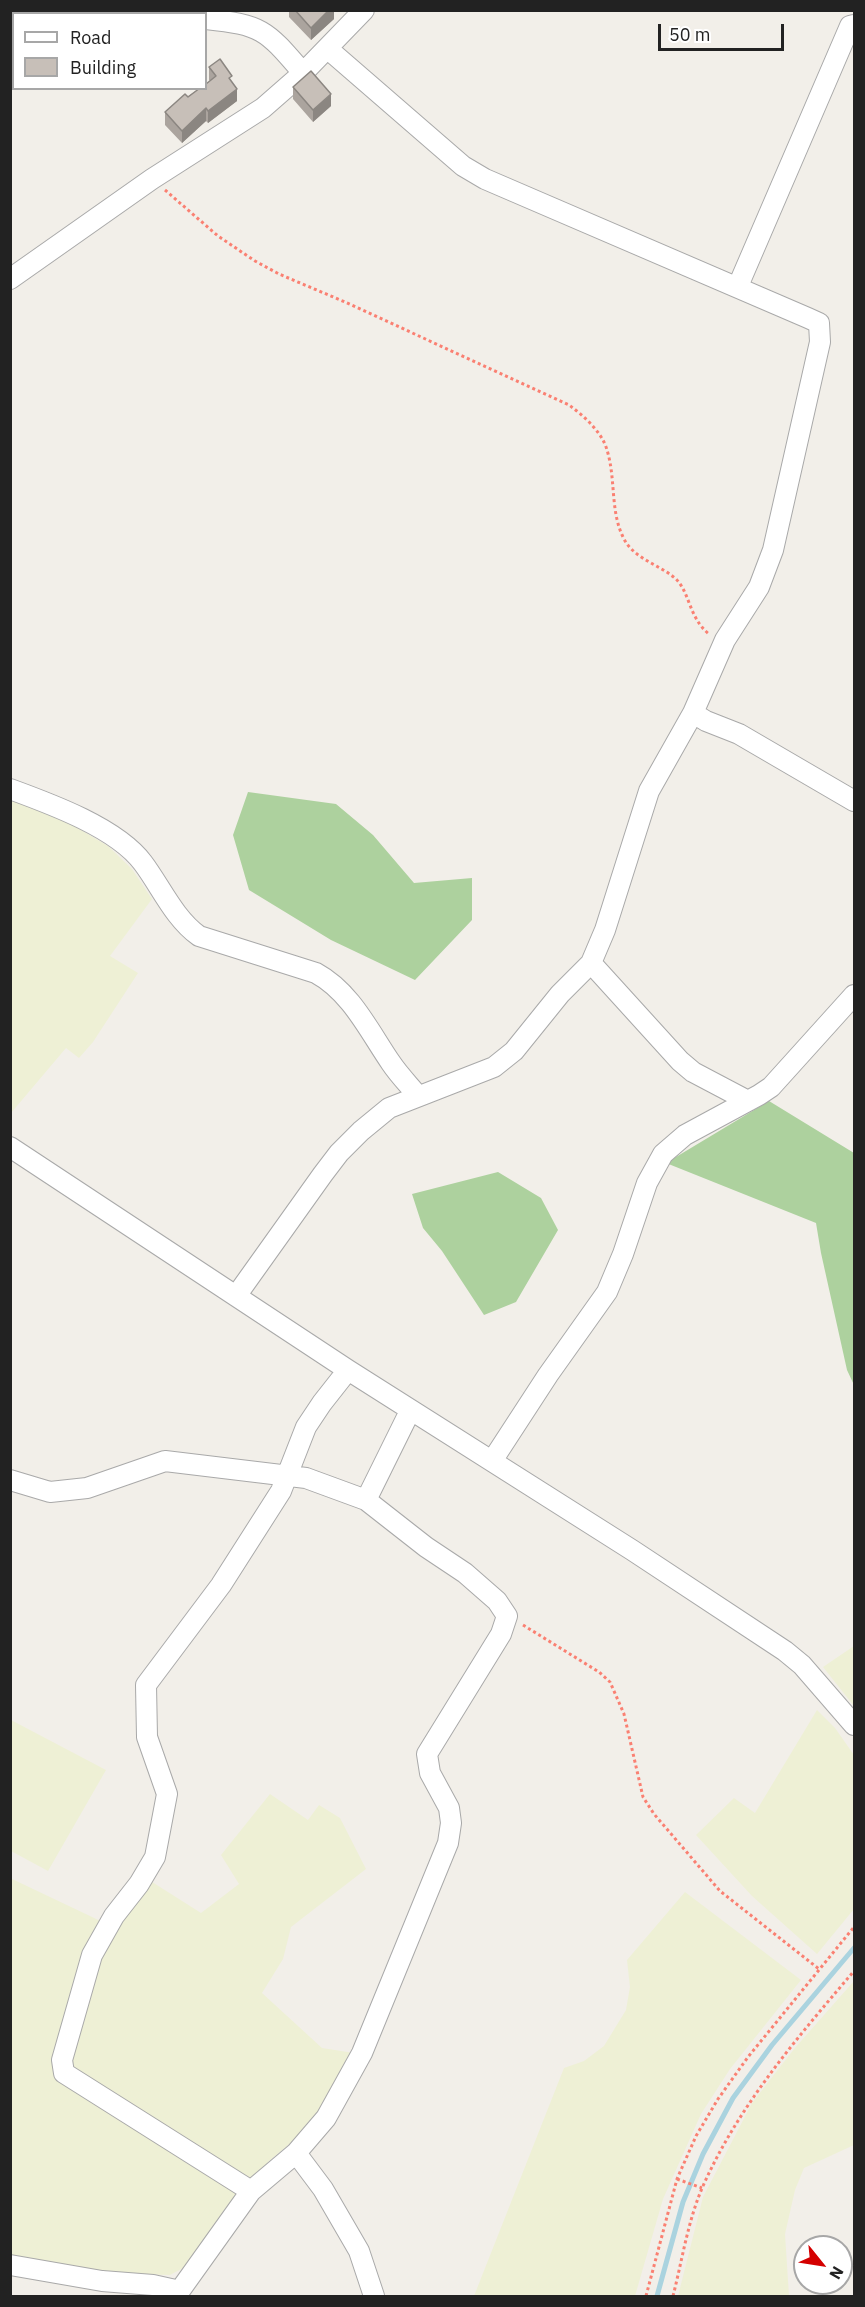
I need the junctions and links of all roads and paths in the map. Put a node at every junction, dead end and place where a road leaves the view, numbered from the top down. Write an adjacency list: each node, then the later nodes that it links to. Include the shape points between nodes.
1 (364, 10): 4 (street)
2 (207, 19): 5 (street, via 241,23 260,30 275,40)
3 (850, 20): 8 (street)
4 (328, 49): 5 (street); 8 (street, via 464,166 485,179)
5 (303, 73): 6 (street, via 263,108)
6 (152, 179): 7 (street); 9 (path, via 218,236 255,261 580,413 607,450 617,522 624,540 635,554 678,581 698,625 708,634)
7 (10, 279)
8 (738, 286): 9 (street, via 819,323 820,332 773,550 759,587)
9 (725, 640): 10 (street)
10 (693, 713): 12 (street, via 739,734); 13 (street, via 649,791)
11 (10, 789): 15 (street, via 53,805 115,837 142,861 188,928 199,936 331,981)
12 (855, 801)
13 (591, 963): 15 (street, via 514,1051 494,1067); 16 (street, via 680,1061)
14 (855, 995): 16 (street, via 771,1087)
15 (418, 1096): 18 (street, via 389,1108 339,1153)
16 (748, 1101): 21 (street, via 685,1135 663,1154 647,1183 607,1292)
17 (10, 1147): 18 (street)
18 (236, 1296): 19 (street)
19 (348, 1370): 20 (street); 22 (street, via 306,1427)
20 (410, 1411): 21 (street); 24 (street)
21 (492, 1461): 26 (street, via 785,1651)
22 (287, 1475): 23 (street, via 165,1461 87,1488 50,1492); 24 (street); 33 (street, via 281,1491 221,1585 146,1685 147,1737 166,1794 155,1857 92,1955 62,2060 64,2073)
23 (10, 1480)
24 (366, 1500): 25 (street, via 465,1573 497,1601)
25 (507, 1616): 28 (path, via 610,1682 624,1714 643,1797 654,1814 720,1891); 30 (street, via 501,1634 428,1754 430,1773 449,1808 451,1823 442,1859 362,2053 326,2118)
26 (855, 1725)
27 (855, 1926): 28 (path)
28 (819, 1969): 31 (path, via 718,2099)
29 (855, 1971): 32 (path, via 750,2100)
30 (296, 2152): 33 (street); 36 (street, via 359,2250)
31 (677, 2179): 32 (path); 37 (path)
32 (702, 2188): 38 (path)
33 (251, 2191): 35 (street)
34 (10, 2265): 35 (street, via 102,2281 153,2285)
35 (178, 2294)
36 (374, 2296)
37 (646, 2296)
38 (673, 2296)

